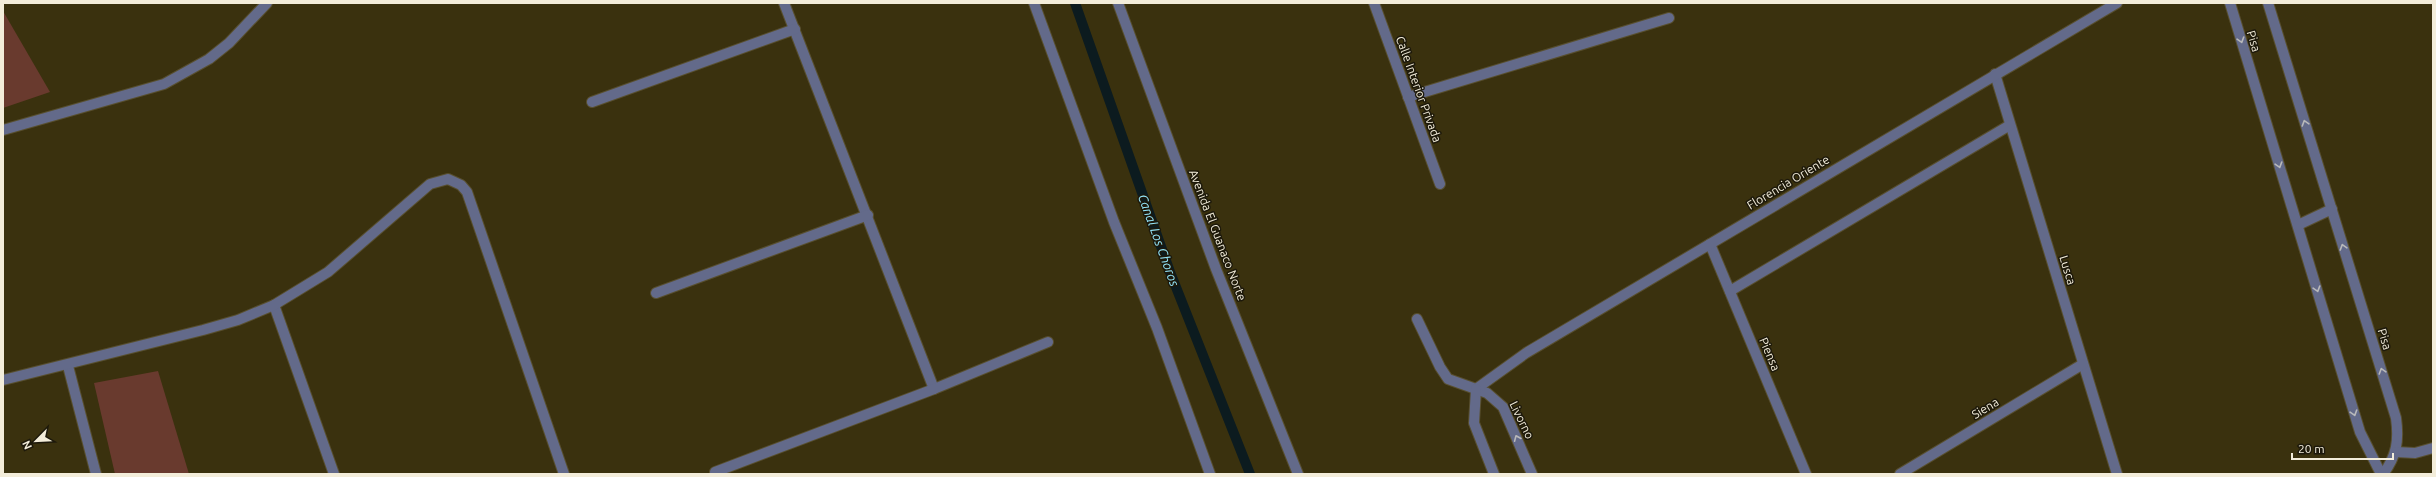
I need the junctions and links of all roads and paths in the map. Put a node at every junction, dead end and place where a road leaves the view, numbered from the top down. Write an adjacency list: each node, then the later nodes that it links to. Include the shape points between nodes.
1 (267, 3): 15 (street, via 229,43 209,59 164,84)
2 (784, 3): 10 (street)
3 (1034, 3): 37 (street)
4 (1118, 3): 38 (street, Avenida El Guanaco Norte, via 1216,269)
5 (1374, 3): 12 (street, Calle Interior Privada)
6 (2117, 3): 11 (street, Florencia Oriente)
7 (2230, 3): 19 (street, Pisa, one-way to 19)
8 (2268, 3): 17 (street, Pisa, one-way to 8)
9 (1669, 18): 12 (street)
10 (795, 29): 13 (street); 18 (street)
11 (1995, 74): 14 (street, Lusca); 20 (street, Florencia Oriente)
12 (1408, 97): 16 (street, Calle Interior Privada)
13 (592, 102)
14 (2010, 125): 21 (street); 26 (street, Lusca)
15 (3, 130)
16 (1440, 184)
17 (2332, 209): 19 (street); 32 (street, Pisa, one-way to 17, via 2399,434 2396,418)
18 (868, 215): 22 (street); 29 (street)
19 (2298, 225): 44 (street, Pisa, one-way to 44, via 2360,432)
20 (1710, 244): 21 (street, Piensa); 30 (street, Florencia Oriente, via 1526,352)
21 (1730, 291): 41 (street, Piensa)
22 (656, 293)
23 (274, 305): 27 (street, via 238,320); 35 (street); 36 (street, via 328,272 430,184 442,179 455,181 467,192)
24 (1417, 319): 30 (street, Livorno, via 1443,373 1458,384)
25 (1048, 342): 29 (street)
26 (2083, 364): 42 (street, Siena); 43 (street, Lusca)
27 (68, 366): 28 (street); 34 (street)
28 (3, 380)
29 (934, 389): 33 (street)
30 (1476, 389): 39 (street, via 1474,423); 40 (street, Livorno, one-way to 30, via 1503,407 1487,393)
31 (2433, 448): 32 (street, via 2415,453)
32 (2396, 452): 44 (street, Pisa)
33 (715, 472)
34 (96, 474)
35 (334, 474)
36 (564, 474)
37 (1210, 474)
38 (1298, 474)
39 (1494, 474)
40 (1532, 474)
41 (1806, 474)
42 (1900, 474)
43 (2117, 474)
44 (2382, 474)

